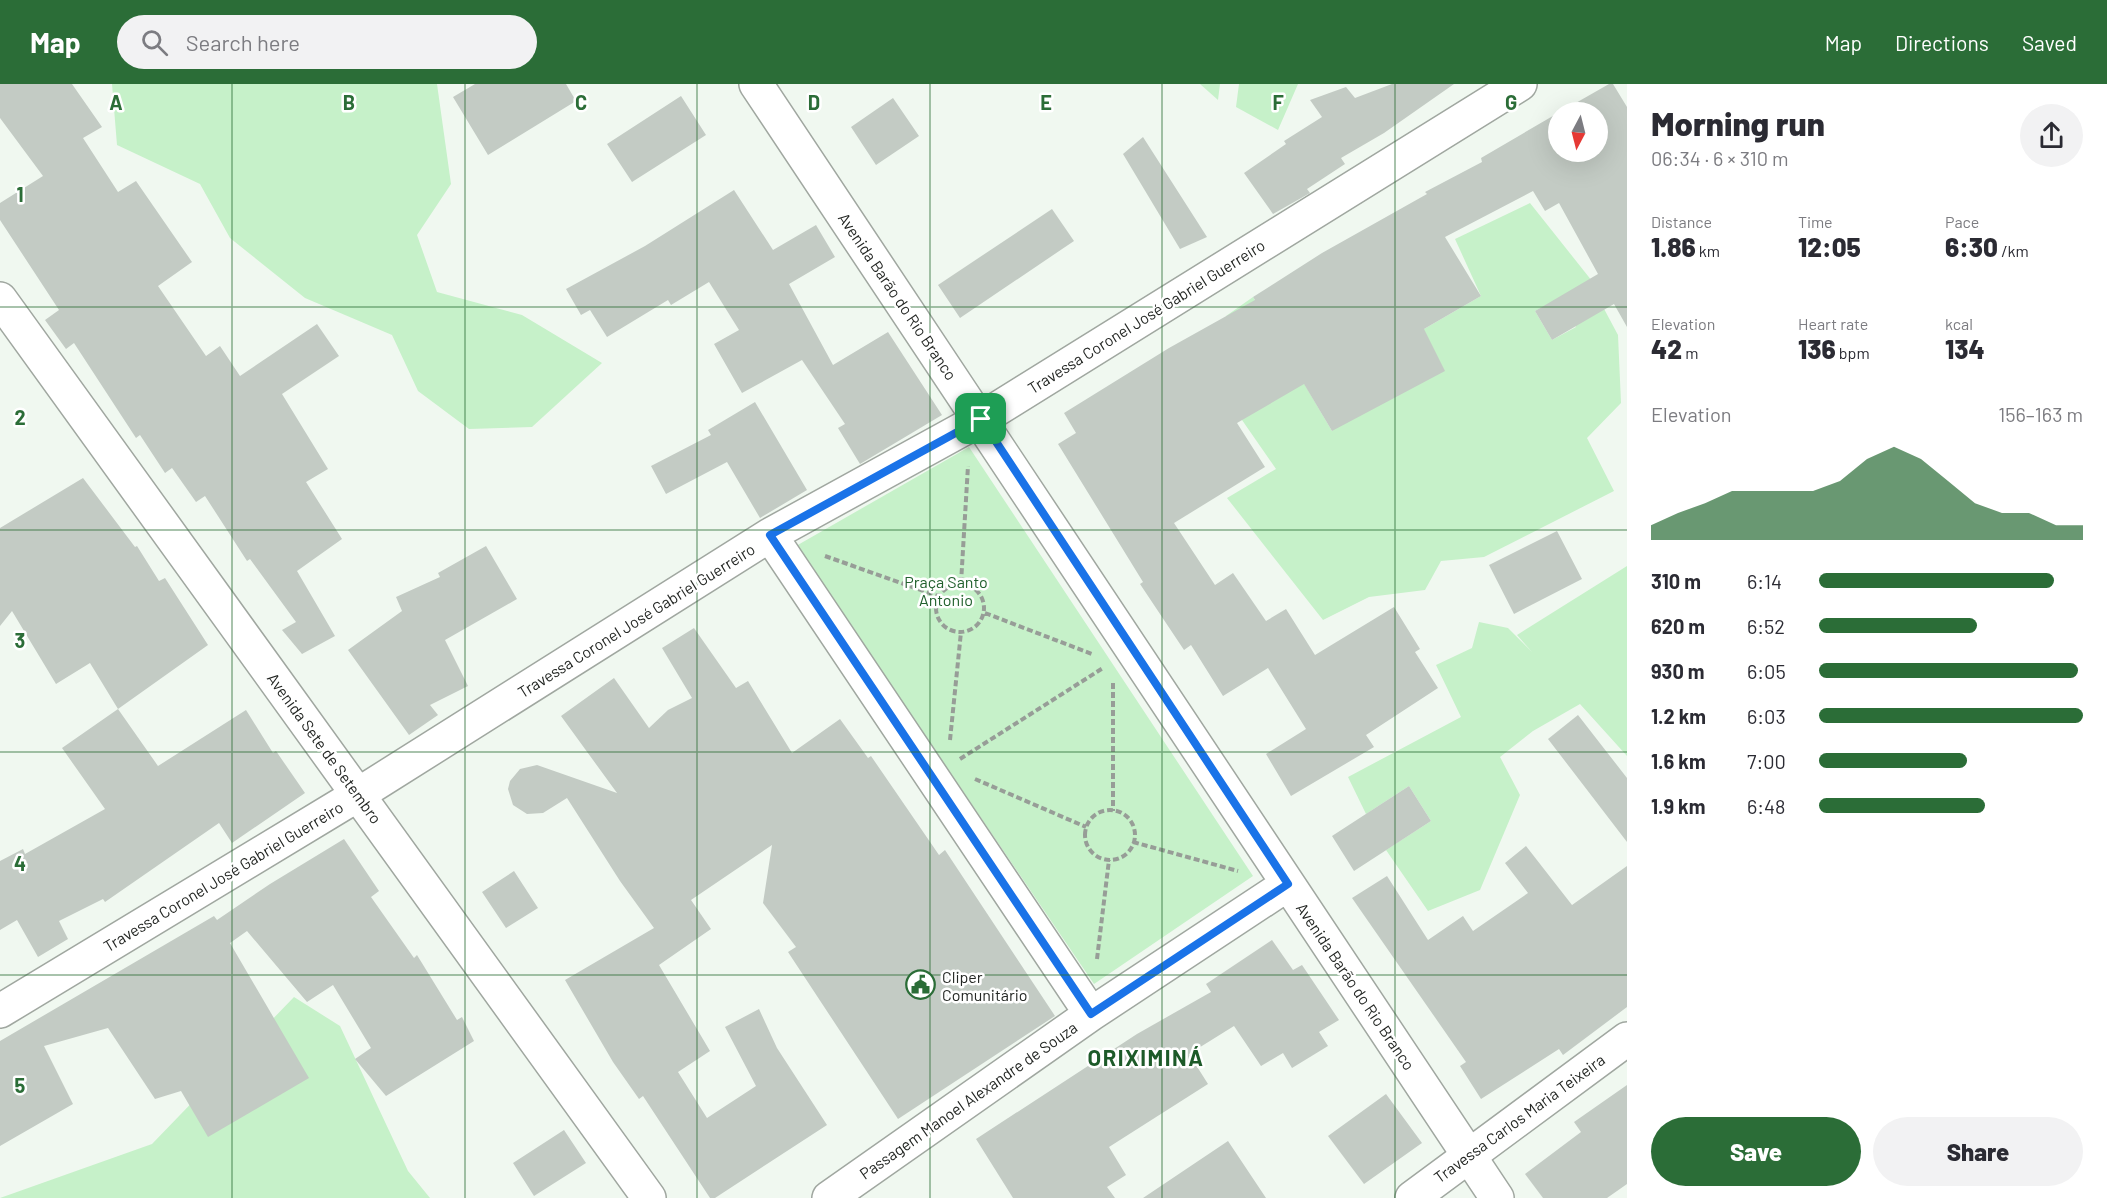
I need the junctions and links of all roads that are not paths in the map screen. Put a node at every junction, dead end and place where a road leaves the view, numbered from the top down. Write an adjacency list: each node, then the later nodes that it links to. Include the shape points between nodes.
1 (756, 84): 4 (street, Avenida Barão do Rio Branco)
2 (1520, 84): 4 (street, Travessa Coronel José Gabriel Guerreiro)
3 (0, 299): 6 (street, Avenida Sete de Setembro)
4 (981, 419): 5 (street, Travessa Coronel José Gabriel Guerreiro); 7 (street, Avenida Barão do Rio Branco)
5 (770, 535): 6 (street, Travessa Coronel José Gabriel Guerreiro); 9 (street)
6 (359, 794): 8 (street, Travessa Coronel José Gabriel Guerreiro); 12 (street, Avenida Sete de Setembro)
7 (1288, 884): 9 (street, Passagem Manoel Alexandre de Souza); 11 (street, Avenida Barão do Rio Branco)
8 (0, 1011)
9 (1091, 1014): 13 (street, Passagem Manoel Alexandre de Souza)
10 (1627, 1039): 11 (street, Travessa Carlos Maria Teixeira)
11 (1469, 1156): 14 (street, Travessa Carlos Maria Teixeira); 15 (street, Avenida Barão do Rio Branco)
12 (649, 1198)
13 (829, 1198)
14 (1412, 1198)
15 (1497, 1198)

